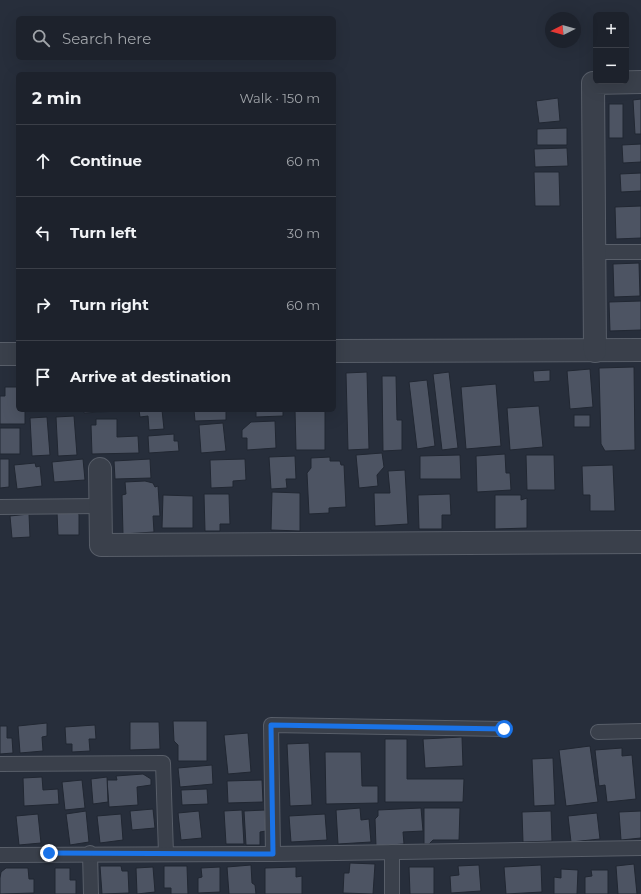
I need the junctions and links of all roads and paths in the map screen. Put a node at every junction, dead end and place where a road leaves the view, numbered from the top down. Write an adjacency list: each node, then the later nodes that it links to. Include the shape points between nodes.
1 (641, 82): 2 (street, via 594,83)
2 (594, 252): 3 (lane); 6 (street)
3 (641, 252)
4 (641, 350): 6 (street)
5 (336, 351): 6 (street)
6 (596, 351)
7 (0, 354): 8 (street)
8 (16, 354)
9 (100, 469): 10 (street)
10 (100, 506): 11 (lane); 12 (street, via 101,545)
11 (0, 507)
12 (641, 542)
13 (504, 729): 21 (lane, via 271,725)
14 (641, 731): 15 (lane)
15 (598, 732)
16 (0, 764): 20 (lane, via 163,763)
17 (641, 848): 18 (lane)
18 (392, 852): 21 (lane); 24 (lane)
19 (90, 854): 20 (lane); 22 (lane); 23 (lane)
20 (166, 854): 21 (lane)
21 (273, 854)
22 (0, 855)
23 (91, 894)
24 (392, 894)

